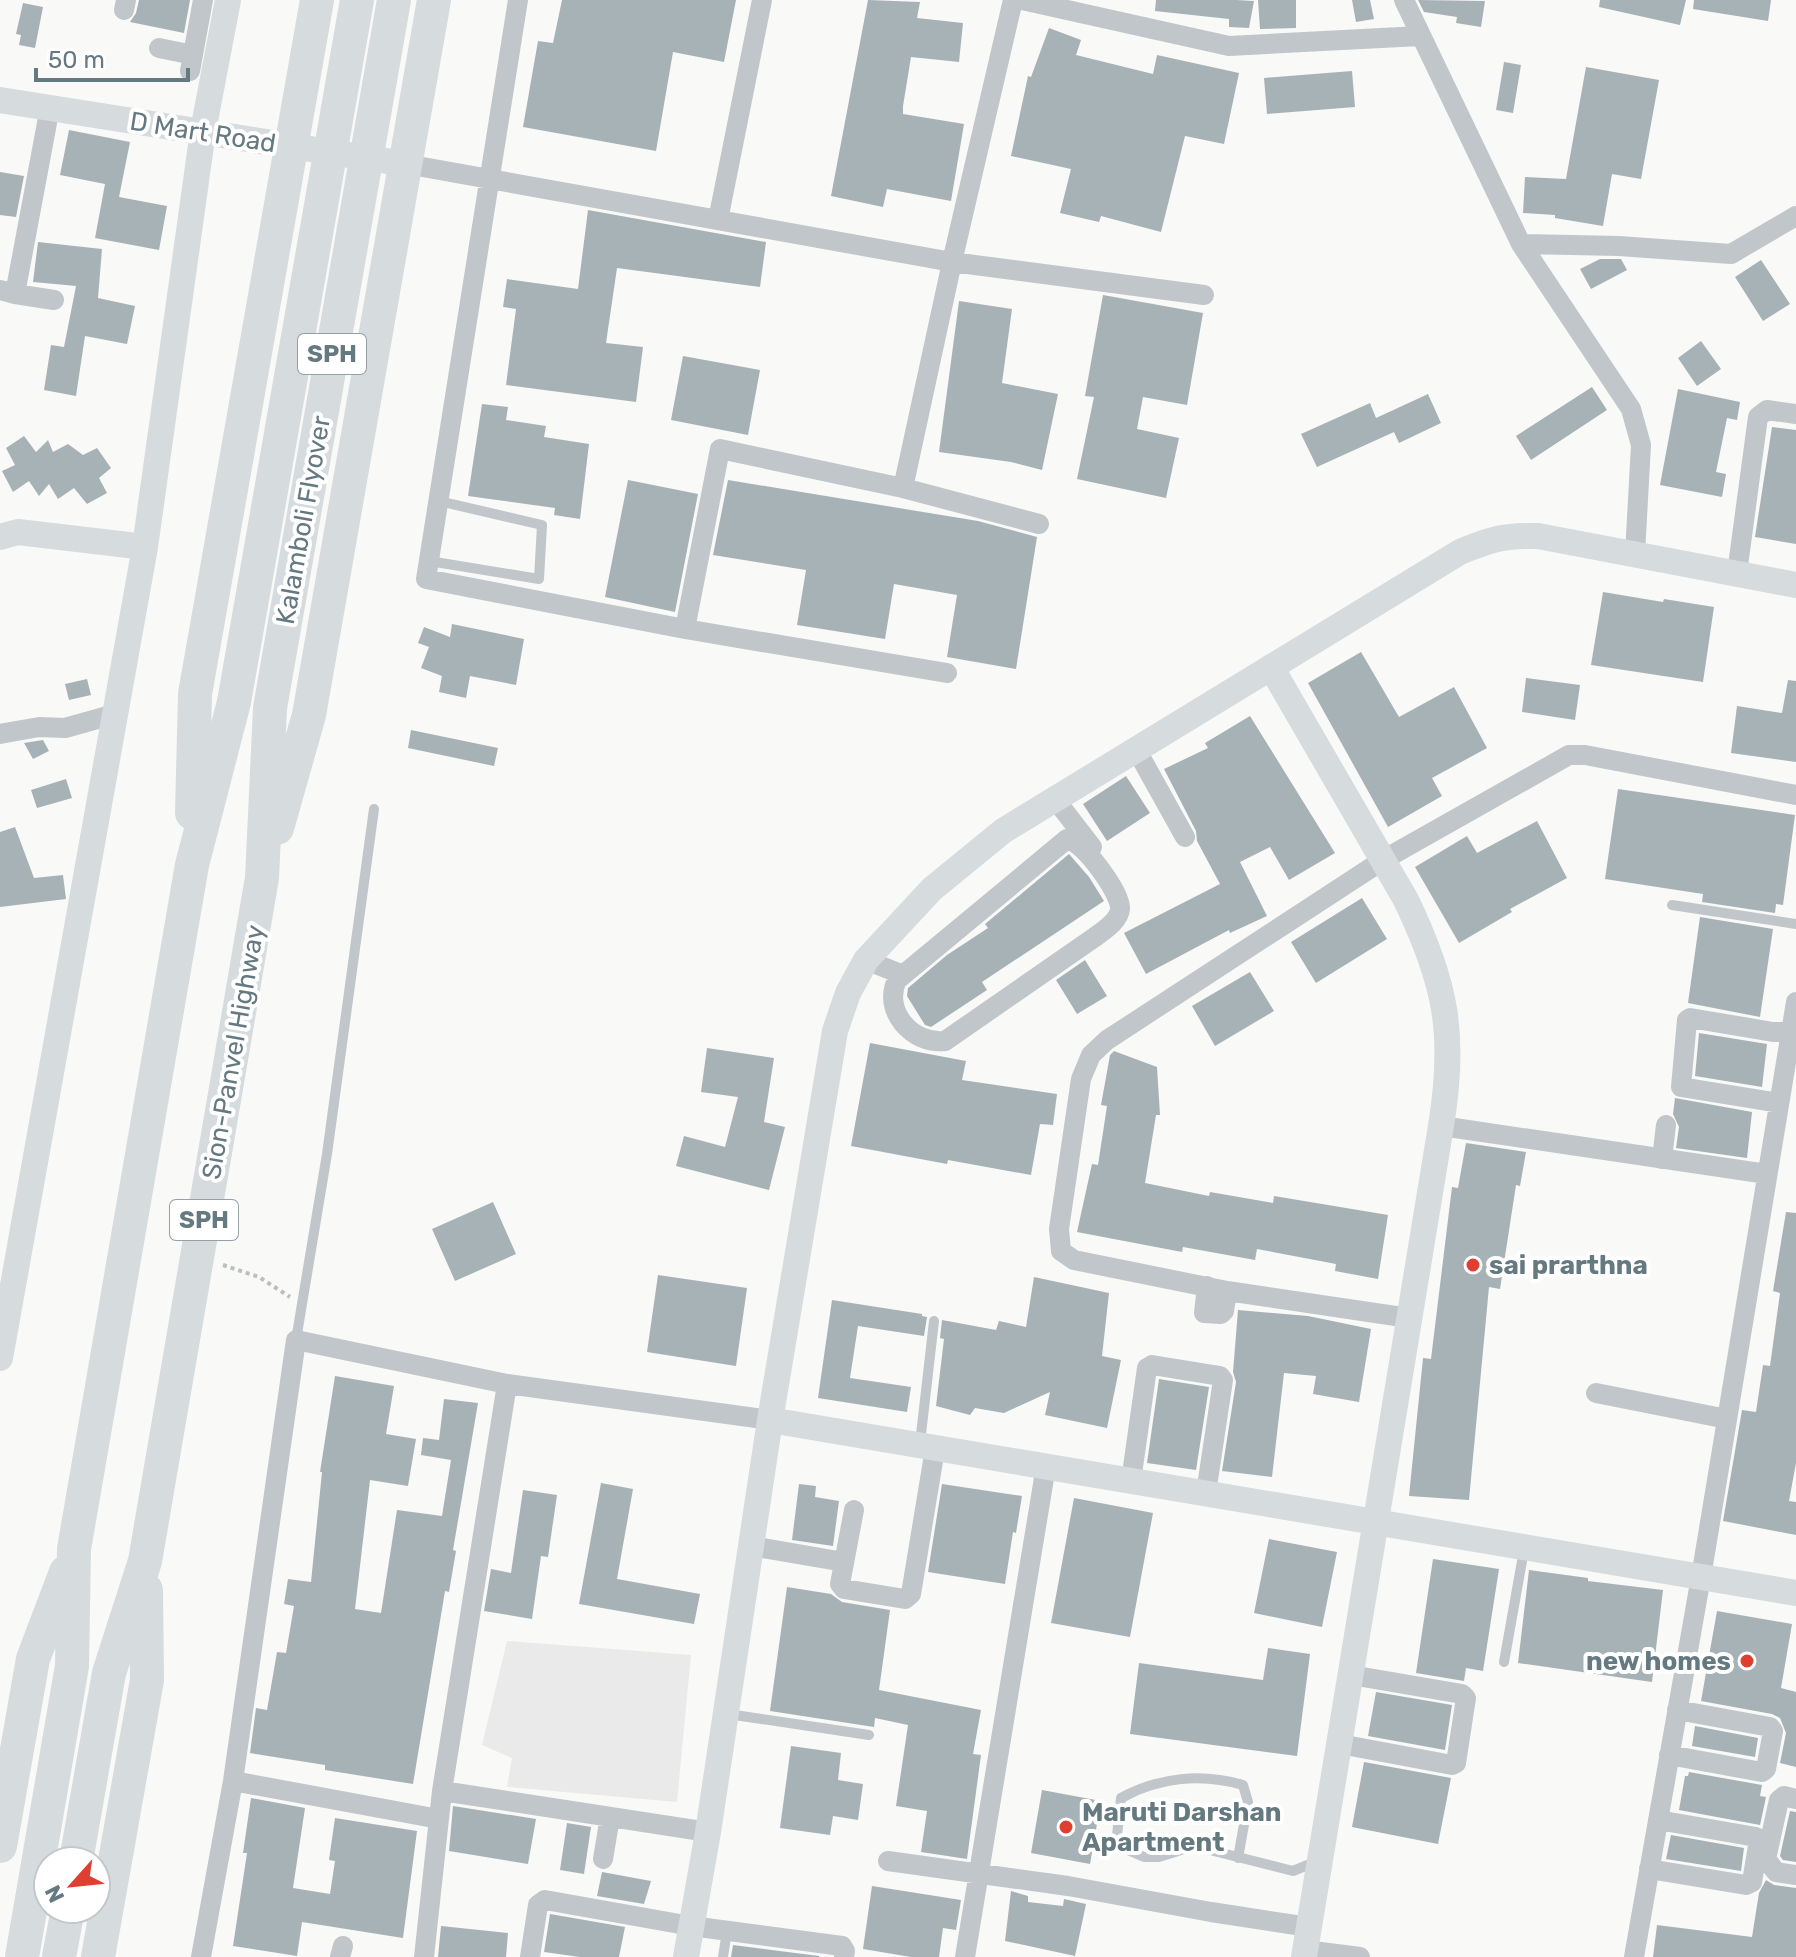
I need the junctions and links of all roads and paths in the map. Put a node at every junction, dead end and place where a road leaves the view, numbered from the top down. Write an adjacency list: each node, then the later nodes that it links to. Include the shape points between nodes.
1 (203, 0): 13 (street, via 191,63)
2 (228, 0): 16 (street)
3 (317, 0): 17 (highway)
4 (357, 0): 50 (highway, Kalamboli Flyover / SPH, via 234,702)
5 (394, 0): 40 (highway, Kalamboli Flyover / SPH)
6 (434, 0): 18 (highway)
7 (518, 0): 19 (street)
8 (762, 0): 21 (street)
9 (1013, 0): 23 (street)
10 (1022, 0): 12 (street, via 1229,46)
11 (1404, 0): 12 (street)
12 (1420, 36): 22 (street)
13 (159, 48)
14 (0, 100): 15 (street, D Mart Road)
15 (50, 107): 16 (street, D Mart Road); 24 (street)
16 (203, 131): 17 (street, D Mart Road); 32 (street)
17 (291, 146): 18 (street, D Mart Road); 50 (highway, via 195,694)
18 (406, 164): 19 (street); 51 (highway, via 309,715)
19 (489, 179): 21 (street); 29 (street)
20 (1796, 216): 22 (street, via 1731,254)
21 (718, 220): 23 (street)
22 (1521, 244): 33 (street, via 1631,409 1641,445)
23 (952, 262): 25 (street); 28 (street)
24 (8, 292): 26 (street)
25 (1204, 295)
26 (54, 300)
27 (1796, 414): 35 (street, via 1767,410 1758,417)
28 (903, 488): 30 (street); 37 (street, via 720,449)
29 (439, 501): 34 (street); 34 (lane, via 542,525 539,579)
30 (1039, 524)
31 (0, 537): 32 (street, via 18,532)
32 (145, 547): 41 (street)
33 (1635, 554): 35 (street); 38 (street, via 1538,536 1511,535 1485,542)
34 (429, 561): 37 (street, via 426,579)
35 (1737, 573): 36 (street)
36 (1796, 585)
37 (685, 629): 39 (street)
38 (1271, 667): 43 (street); 49 (street)
39 (947, 673)
40 (270, 708): 51 (highway, Sion-Panvel Highway / SPH)
41 (115, 714): 42 (street, via 65,728); 69 (street)
42 (0, 734)
43 (1136, 749): 45 (street); 47 (street)
44 (1796, 795): 49 (street, via 1569,755)
45 (1055, 799): 48 (street); 54 (street, via 1003,831 951,873)
46 (374, 809): 65 (lane)
47 (1185, 837)
48 (1102, 860)
49 (1383, 860): 61 (street, via 1425,939 1440,981 1449,1059); 66 (street, via 1091,1055 1081,1079 1059,1229 1061,1251 1074,1260)
50 (192, 865): 82 (highway, SPH)
51 (262, 878): 64 (highway, Sion-Panvel Highway / SPH)
52 (1672, 905): 53 (lane)
53 (1796, 924)
54 (866, 960): 55 (street); 73 (street, via 835,1031)
55 (903, 975): 55 (street, via 892,996 906,1028 922,1038 945,1041 1095,937 1116,919 1119,899 1084,847 1067,839)
56 (1794, 1022): 57 (street); 59 (street, via 1687,1020 1681,1087)
57 (1789, 1082): 59 (street)
58 (1675, 1093): 59 (street)
59 (1778, 1107): 63 (street)
60 (1666, 1125): 62 (street)
61 (1441, 1126): 62 (street); 66 (street)
62 (1662, 1159): 63 (street)
63 (1767, 1174): 72 (street)
64 (198, 1256): 65 (path, via 259,1277); 83 (highway, Sion-Panvel Highway / SPH)
65 (302, 1306): 68 (lane)
66 (1409, 1318): 79 (street)
67 (934, 1321): 74 (lane)
68 (296, 1340): 70 (street); 94 (street)
69 (0, 1358)
70 (507, 1384): 73 (street); 95 (street)
71 (1596, 1393): 72 (street)
72 (1727, 1419): 85 (street)
73 (770, 1420): 74 (street); 80 (street)
74 (928, 1447): 75 (street); 84 (street, via 911,1594 905,1599 844,1589)
75 (1046, 1466): 76 (street); 110 (street)
76 (1131, 1481): 77 (street); 77 (street, via 1147,1368 1152,1365 1223,1380)
77 (1206, 1493): 79 (street)
78 (854, 1510): 84 (street)
79 (1376, 1522): 81 (street); 88 (street)
80 (751, 1546): 84 (street); 90 (street)
81 (1524, 1547): 85 (street); 87 (lane)
82 (74, 1549): 103 (highway, via 33,1659); 115 (highway, SPH, via 72,1666)
83 (145, 1561): 102 (highway, Sion-Panvel Highway / SPH, via 109,1673); 117 (highway, via 147,1680)
84 (844, 1562)
85 (1701, 1577): 86 (street); 89 (street)
86 (1796, 1593)
87 (1504, 1662)
88 (1351, 1675): 92 (street); 92 (street, via 1462,1694 1466,1698 1456,1763)
89 (1677, 1710): 93 (street); 93 (street, via 1773,1731 1762,1772)
90 (726, 1713): 91 (lane); 101 (street)
91 (869, 1735)
92 (1340, 1744): 106 (street)
93 (1669, 1755): 98 (street)
94 (233, 1781): 99 (street); 118 (street)
95 (442, 1791): 97 (street); 99 (street)
96 (1796, 1799): 109 (street, via 1779,1800 1766,1859 1776,1872)
97 (610, 1817): 101 (street); 105 (street)
98 (1658, 1817): 100 (street); 108 (street); 108 (street, via 1756,1837 1752,1882)
99 (439, 1819): 119 (street)
100 (1754, 1830)
101 (708, 1832): 112 (street)
102 (79, 1845)
103 (0, 1846)
104 (1238, 1858): 104 (lane, via 1194,1846 1144,1857 1116,1845 1121,1798 1170,1781 1215,1777 1243,1785 1248,1802); 106 (lane, via 1293,1871)
105 (603, 1859)
106 (1321, 1860): 114 (street)
107 (888, 1861): 110 (street)
108 (1649, 1869): 126 (street)
109 (1796, 1875)
110 (979, 1876): 114 (street, via 1211,1912); 124 (street)
111 (65, 1925): 116 (highway)
112 (691, 1926): 113 (street); 120 (street, via 545,1900 538,1905); 121 (street)
113 (727, 1931): 122 (lane); 123 (street, via 842,1946)
114 (1306, 1944): 125 (street)
115 (22, 1957)
116 (59, 1957)
117 (98, 1957)
118 (201, 1957)
119 (424, 1957)
120 (531, 1957)
121 (686, 1957)
122 (723, 1957)
123 (844, 1957)
124 (965, 1957)
125 (1360, 1957)
126 (1634, 1957)

